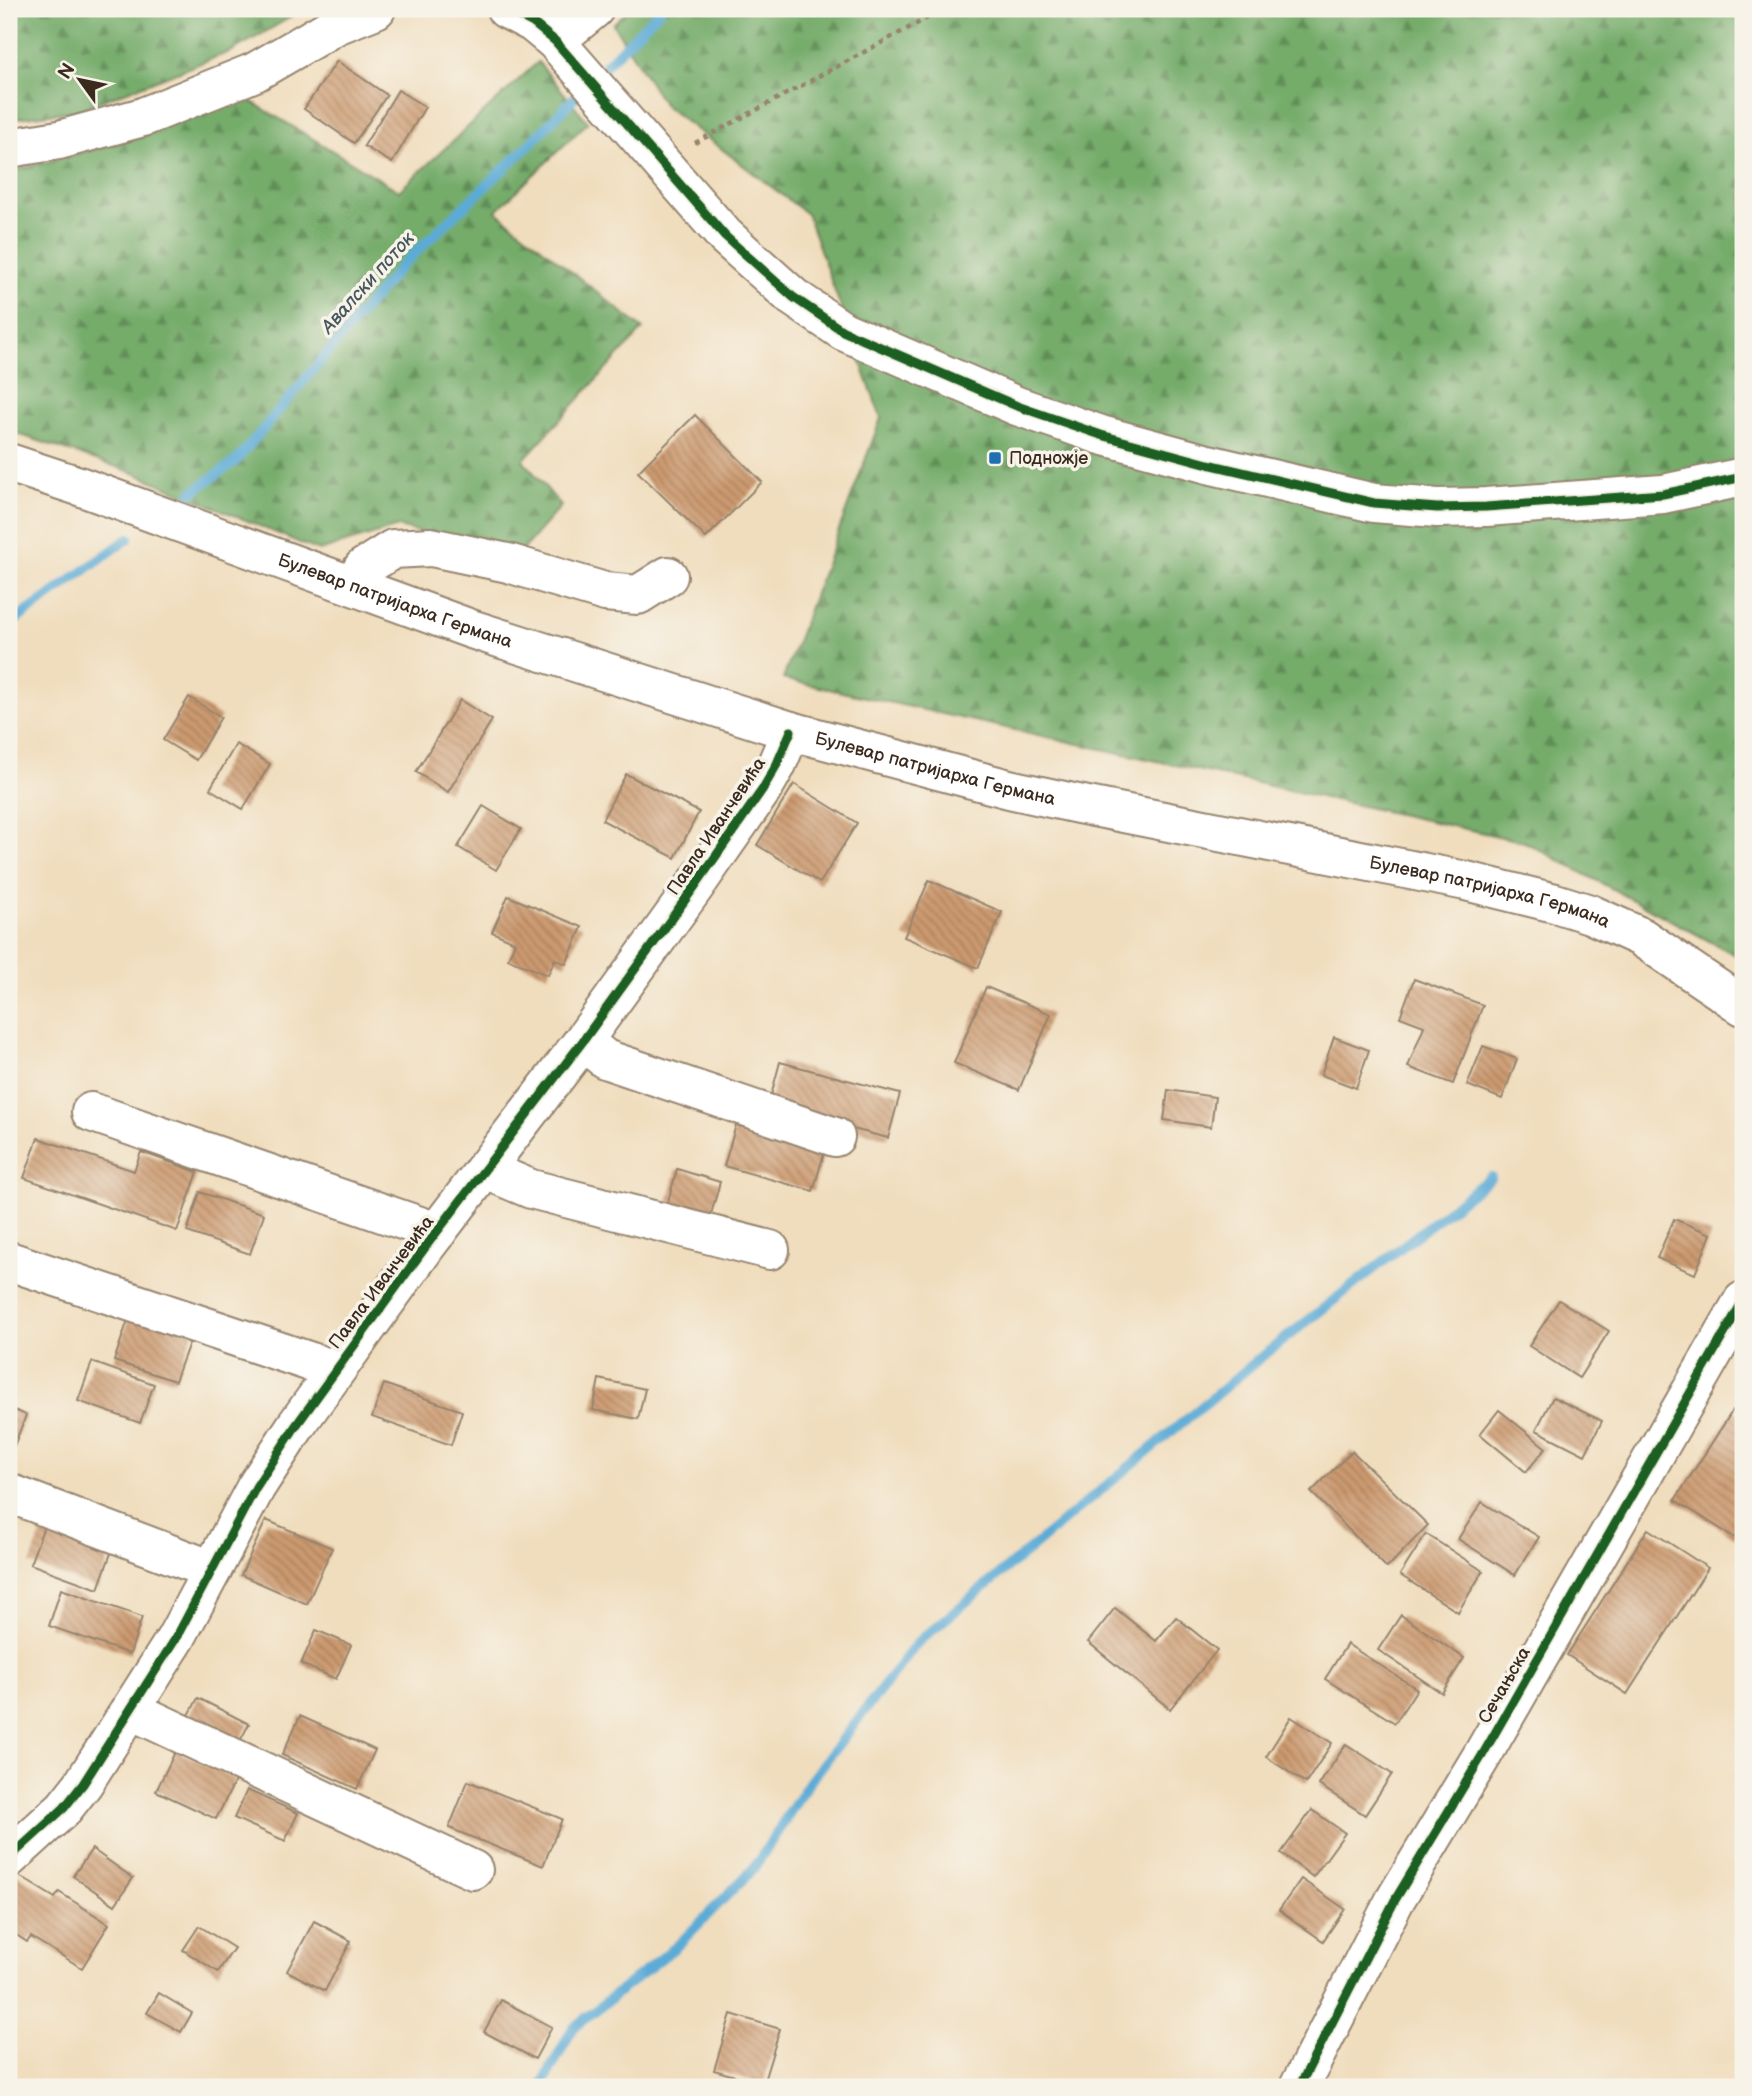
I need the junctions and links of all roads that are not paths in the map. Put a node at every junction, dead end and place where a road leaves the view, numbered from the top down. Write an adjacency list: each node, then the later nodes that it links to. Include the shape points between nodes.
1 (376, 9): 5 (street, via 336,25 255,72 143,117)
2 (506, 9): 4 (street)
3 (594, 9): 4 (street)
4 (555, 41): 7 (street, via 725,236 793,297 843,331 1017,406 1101,435 1374,503 1437,509 1662,494)
5 (9, 148)
6 (9, 463): 9 (street, Булевар патријарха Германа)
7 (1743, 477)
8 (668, 576): 9 (street, via 638,594 605,592 508,563 431,547 393,549 363,568)
9 (354, 586): 10 (street, Булевар патријарха Германа, via 471,629)
10 (791, 731): 11 (street, Булевар патријарха Германа, via 1009,789 1555,903 1641,937); 12 (street, Павла Иванчевића, via 762,790)
11 (1743, 1006)
12 (583, 1041): 14 (street, via 605,1059); 15 (street, Павла Иванчевића)
13 (90, 1112): 16 (street)
14 (835, 1137)
15 (486, 1170): 16 (street, Павла Иванчевића); 17 (street, via 531,1189)
16 (437, 1232): 20 (street, Павла Иванчевића)
17 (769, 1250)
18 (9, 1261): 20 (street)
19 (1743, 1301): 26 (street, Сечањска, via 1395,1900)
20 (335, 1370): 22 (street, Павла Иванчевића, via 256,1487)
21 (9, 1493): 22 (street)
22 (212, 1570): 23 (street, Павла Иванчевића)
23 (131, 1710): 24 (street, Павла Иванчевића, via 64,1808); 25 (street)
24 (9, 1858)
25 (473, 1870)
26 (1299, 2087)

